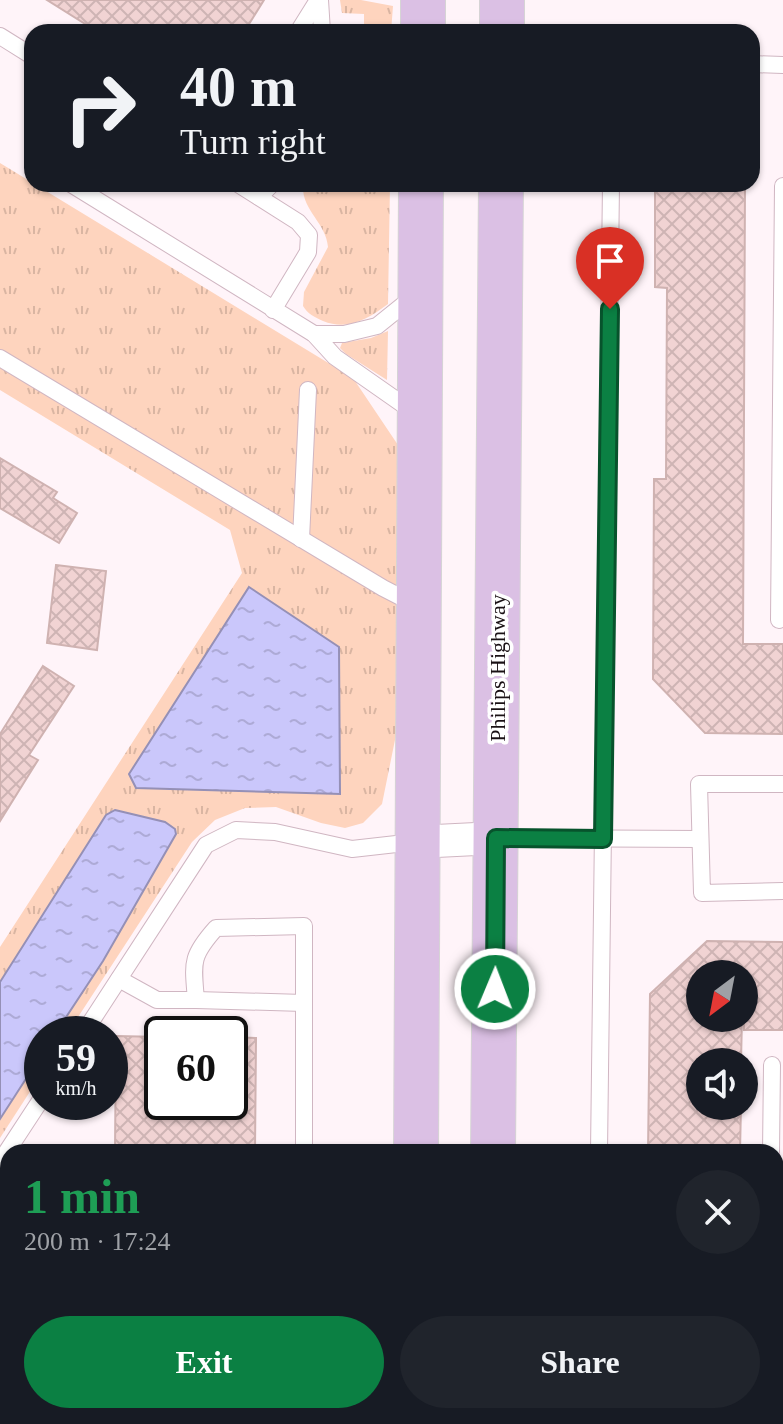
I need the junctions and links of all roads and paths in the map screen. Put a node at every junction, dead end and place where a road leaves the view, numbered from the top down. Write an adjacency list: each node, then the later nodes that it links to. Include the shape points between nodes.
1 (319, 0): 4 (lane); 5 (lane)
2 (423, 0): 6 (main road)
3 (502, 0): 7 (main road)
4 (303, 24)
5 (321, 24)
6 (423, 24)
7 (502, 24)
8 (0, 36): 9 (lane)
9 (24, 51)
10 (760, 64): 11 (lane)
11 (783, 65)
12 (783, 186): 28 (lane)
13 (84, 192): 21 (lane)
14 (251, 192): 19 (lane)
15 (264, 192): 19 (lane)
16 (421, 192): 20 (main road)
17 (501, 192): 30 (main road, Philips Highway)
18 (611, 192): 31 (lane)
19 (259, 197): 21 (lane, via 309,235 308,252)
20 (421, 291): 22 (lane, via 377,326); 25 (main road)
21 (273, 310): 22 (lane)
22 (314, 334): 25 (lane, via 335,357)
23 (0, 358): 26 (lane)
24 (308, 390): 26 (lane)
25 (419, 416): 27 (main road)
26 (301, 539): 27 (lane)
27 (418, 606): 33 (main road)
28 (779, 620)
29 (783, 784): 32 (lane, via 699,784)
30 (496, 838): 31 (lane); 33 (street); 44 (main road, Philips Highway)
31 (603, 839): 32 (lane); 45 (lane)
32 (700, 839): 34 (lane, via 702,893)
33 (416, 842): 35 (lane, via 352,849 275,832 236,830 206,845); 43 (main road)
34 (783, 891)
35 (119, 979): 36 (lane, via 157,1000); 38 (lane)
36 (196, 1000): 37 (lane); 37 (lane, via 193,964 198,947 216,928 304,926)
37 (304, 1003): 42 (lane)
38 (95, 1016)
39 (772, 1065): 46 (lane)
40 (29, 1120): 41 (lane)
41 (14, 1144)
42 (304, 1144)
43 (416, 1144)
44 (493, 1144)
45 (599, 1144)
46 (771, 1144)

